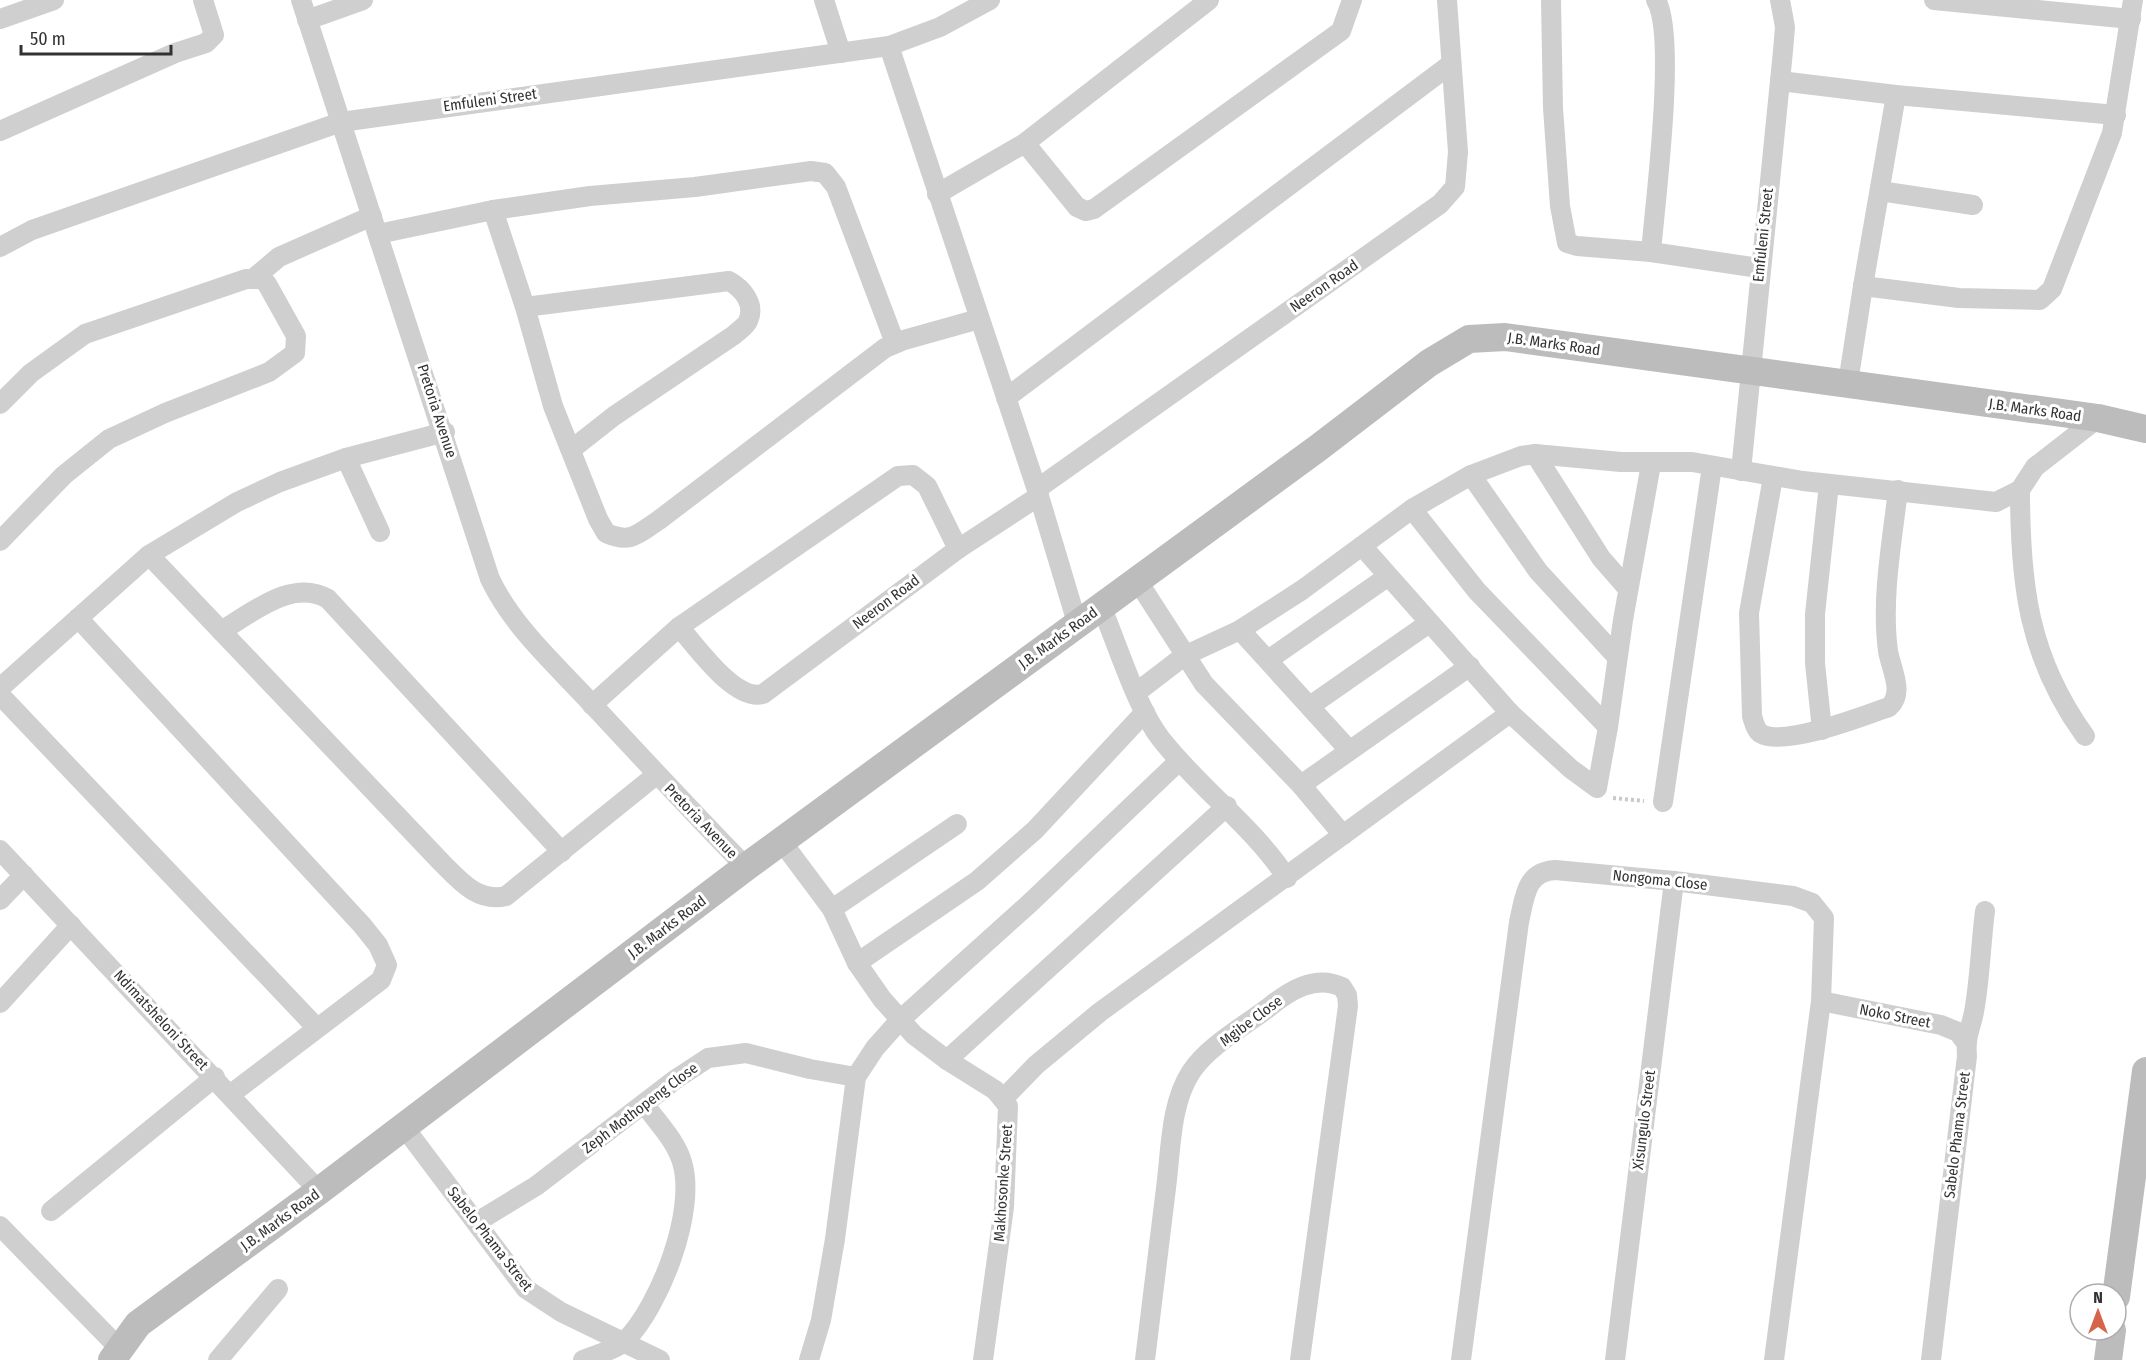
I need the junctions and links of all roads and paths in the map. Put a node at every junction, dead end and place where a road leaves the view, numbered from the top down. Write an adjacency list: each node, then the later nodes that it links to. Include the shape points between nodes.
1 (54, 0): 15 (street)
2 (203, 0): 24 (street, via 214,35 206,43)
3 (301, 0): 16 (street, Pretoria Avenue)
4 (363, 0): 16 (street)
5 (824, 0): 18 (street)
6 (990, 0): 17 (street, Emfuleni Street, via 940,27)
7 (1209, 0): 25 (street)
8 (1352, 0): 25 (street, via 1341,31 1094,209 1077,207)
9 (1447, 0): 19 (street, Neeron Road)
10 (1551, 0): 32 (street, via 1553,108 1564,237 1576,246)
11 (1656, 0): 32 (street, via 1662,15 1666,53)
12 (1780, 0): 20 (street, Emfuleni Street, via 1785,27)
13 (1934, 0): 14 (street)
14 (2132, 9): 22 (street)
15 (0, 20)
16 (307, 20): 23 (street, Pretoria Avenue)
17 (889, 45): 18 (street, Emfuleni Street); 27 (street)
18 (842, 53): 23 (street, Emfuleni Street)
19 (1451, 64): 41 (street); 57 (street, Neeron Road, via 1458,152 1455,187 1445,199)
20 (1780, 81): 21 (street); 33 (street, Emfuleni Street)
21 (1896, 95): 22 (street); 26 (street)
22 (2116, 115): 35 (street, via 2084,210 2047,296 2030,302)
23 (341, 122): 30 (street, Pretoria Avenue); 31 (street, Emfuleni Street)
24 (0, 131)
25 (1025, 143): 27 (street)
26 (1880, 191): 28 (street); 35 (street)
27 (937, 194): 37 (street)
28 (1973, 205)
29 (493, 210): 30 (street); 36 (street); 38 (street, via 812,171 825,173 836,187)
30 (375, 225): 34 (street, via 279,257); 45 (street, Pretoria Avenue)
31 (1, 244)
32 (1651, 252): 33 (street)
33 (1759, 268): 39 (street, Emfuleni Street)
34 (254, 278): 42 (street, via 85,334 31,373); 60 (street, via 267,284 296,336 291,358 270,372 109,439 64,475)
35 (1863, 286): 40 (street)
36 (525, 307): 46 (street, via 553,406); 46 (street, via 729,281 741,288 748,299 748,321 734,335)
37 (979, 319): 38 (street); 41 (street)
38 (894, 343): 46 (street, via 862,363 633,537 621,539 606,532 580,477)
39 (1751, 370): 40 (street, J.B. Marks Road); 51 (street, Emfuleni Street); 65 (street, J.B. Marks Road, via 1505,337 1469,339 1429,363)
40 (1848, 383): 43 (street, J.B. Marks Road)
41 (1006, 398): 57 (street)
42 (0, 404)
43 (2097, 418): 44 (street, J.B. Marks Road); 56 (street, via 2036,466)
44 (2143, 428)
45 (445, 432): 48 (street); 81 (street, Pretoria Avenue, via 490,579 500,598 525,632)
46 (572, 449)
47 (1535, 454): 49 (street); 52 (street); 66 (street, via 1601,558)
48 (346, 458): 59 (street); 63 (street, via 237,502)
49 (1651, 464): 50 (street, via 1692,462); 66 (street)
50 (1712, 466): 51 (street); 93 (street)
51 (1741, 471): 53 (street)
52 (1471, 475): 58 (street); 75 (street, via 1538,571)
53 (1773, 477): 54 (street); 86 (street, via 1749,613 1752,716 1761,734)
54 (1829, 484): 55 (street); 86 (street, via 1815,614)
55 (1898, 490): 56 (street, via 1996,502); 86 (street, via 1887,625 1897,697 1889,707)
56 (2020, 490): 87 (street, via 2024,588 2034,636 2056,686)
57 (1038, 493): 62 (street, Neeron Road); 69 (street)
58 (1412, 509): 61 (street); 85 (street, via 1477,591)
59 (380, 532)
60 (0, 541)
61 (1362, 546): 64 (street); 72 (street)
62 (958, 549): 71 (street, Neeron Road, via 772,690 752,696 733,687); 71 (street, via 927,486 912,475 898,476)
63 (149, 555): 68 (street); 73 (street, Pretoria Avenue)
64 (1387, 577): 70 (street); 76 (street)
65 (1137, 580): 67 (street, J.B. Marks Road); 74 (street)
66 (1628, 589): 75 (street)
67 (1101, 606): 69 (street, J.B. Marks Road); 79 (street)
68 (78, 618): 78 (street); 112 (street, via 378,945 387,966 381,980)
69 (1077, 623): 97 (street, J.B. Marks Road)
70 (1429, 623): 77 (street); 82 (street)
71 (679, 627): 81 (street)
72 (1240, 630): 74 (street); 76 (street)
73 (221, 631): 99 (street, via 282,596 309,591 328,599); 99 (street, Pretoria Avenue, via 442,863 484,898 506,896)
74 (1184, 656): 79 (street); 91 (street, via 1204,684)
75 (1617, 657): 85 (street)
76 (1268, 660): 82 (street)
77 (1470, 666): 84 (street); 88 (street)
78 (0, 687)
79 (1137, 692): 83 (street)
80 (0, 695): 112 (street)
81 (592, 705): 90 (street, Pretoria Avenue)
82 (1310, 706): 88 (street)
83 (1144, 712): 89 (street); 108 (street, via 1035,830 985,874)
84 (1510, 713): 92 (street); 96 (street)
85 (1608, 727): 92 (street)
86 (1822, 730)
87 (2085, 736)
88 (1349, 750): 91 (street)
89 (1179, 761): 94 (street); 111 (street)
90 (656, 775): 99 (street, Pretoria Avenue); 100 (street, Pretoria Avenue)
91 (1301, 786): 96 (street)
92 (1597, 788): 93 (path, via 1620,800)
93 (1663, 802)
94 (1227, 806): 102 (street); 114 (street)
95 (957, 824): 105 (street)
96 (1343, 835): 102 (street)
97 (782, 842): 100 (street, J.B. Marks Road); 105 (street)
98 (0, 850): 101 (street, Ndimatsheloni Street)
99 (562, 852)
100 (746, 867): 121 (street, J.B. Marks Road)
101 (24, 875): 104 (street); 107 (street, Ndimatsheloni Street)
102 (1287, 878): 119 (street, via 1100,1012 1036,1065)
103 (1674, 881): 109 (street, Nongoma Close, via 1793,896 1812,903 1824,918); 138 (street, Nongoma Close, via 1555,870 1538,872 1532,878 1519,922); 139 (street, Xisungulo Street)
104 (0, 900)
105 (832, 909): 108 (street)
106 (1984, 911): 113 (street, Sabelo Phama Street, via 1976,1005)
107 (71, 925): 110 (street); 116 (street, Ndimatsheloni Street)
108 (857, 963): 111 (street)
109 (1821, 1001): 113 (street, Noko Street, via 1941,1025 1958,1032); 140 (street, Nongoma Close)
110 (0, 1002)
111 (900, 1020): 114 (street); 117 (street)
112 (316, 1028): 118 (street)
113 (1964, 1040): 141 (street, Sabelo Phama Street, via 1966,1056)
114 (947, 1060): 119 (street)
115 (2146, 1071): 126 (street)
116 (215, 1077): 118 (street, Ndimatsheloni Street); 123 (street)
117 (856, 1077): 120 (street, Zeph Mothopeng Close, via 746,1053 725,1054 708,1058); 134 (street, via 835,1239 821,1320)
118 (231, 1094): 122 (street, Ndimatsheloni Street)
119 (1004, 1098): 135 (street, Makhosonke Street, via 1008,1106 1004,1206)
120 (645, 1105): 124 (street, Zeph Mothopeng Close, via 536,1186); 128 (street, via 678,1150 685,1180 678,1243 671,1263)
121 (404, 1127): 122 (street, J.B. Marks Road); 124 (street, Sabelo Phama Street)
122 (319, 1191): 130 (street, J.B. Marks Road, via 138,1324)
123 (51, 1212)
124 (477, 1222): 128 (street, Sabelo Phama Street, via 526,1289 561,1312)
125 (0, 1226): 130 (street)
126 (2118, 1282)
127 (279, 1289): 131 (street)
128 (624, 1342): 132 (street); 133 (street, Sabelo Phama Street)
129 (2110, 1342): 142 (street)
130 (116, 1354)
131 (218, 1360)
132 (583, 1360)
133 (660, 1360)
134 (808, 1360)
135 (983, 1360)
136 (1145, 1360): 137 (street, Mgibe Close, via 1173,1133 1182,1090 1202,1059 1280,998 1294,989 1322,983 1342,987 1348,1006)
137 (1300, 1360)
138 (1461, 1360)
139 (1615, 1360)
140 (1774, 1360)
141 (1931, 1360)
142 (2108, 1360)

